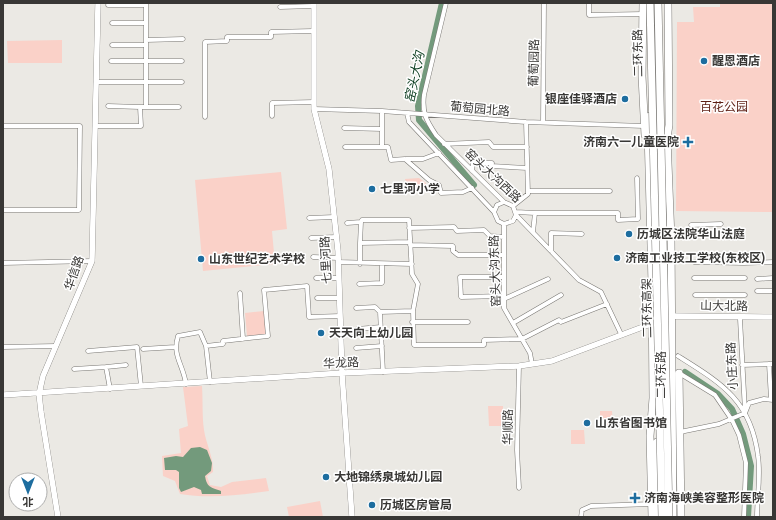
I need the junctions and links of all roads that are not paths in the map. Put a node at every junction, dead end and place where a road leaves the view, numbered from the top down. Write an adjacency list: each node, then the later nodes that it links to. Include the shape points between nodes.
1 (98, 3): 23 (main road, 华信路)
2 (446, 3): 34 (street, via 424,95)
3 (544, 3): 38 (street, 葡萄园路)
4 (589, 3): 13 (street, via 589,15)
5 (644, 3): 13 (highway, 二环东路); 42 (highway)
6 (649, 3): 42 (highway, 二环东路, via 650,122); 161 (highway, 二环东高架, bridge)
7 (661, 3): 44 (highway); 162 (highway, 二环东高架, bridge)
8 (668, 3): 44 (highway, 二环东路)
9 (146, 4): 10 (street); 15 (street)
10 (108, 5)
11 (313, 5): 12 (street); 16 (main road, 七里河路)
12 (280, 7)
13 (643, 14): 42 (highway, 二环东路)
14 (112, 23): 15 (street)
15 (146, 24): 18 (street)
16 (313, 31): 26 (main road, 七里河路); 36 (street, via 271,32 271,37 227,37 227,41 205,42)
17 (183, 39): 18 (street)
18 (146, 42): 19 (street); 21 (street)
19 (112, 45)
20 (111, 60): 21 (street)
21 (146, 61): 22 (street); 25 (street)
22 (182, 61)
23 (96, 82): 25 (street); 40 (main road, 华信路)
24 (182, 82): 25 (street)
25 (146, 83): 29 (street)
26 (314, 102): 31 (main road, 七里河路); 35 (street, via 272,103)
27 (108, 106): 28 (street)
28 (140, 107): 29 (street); 40 (street, via 140,126)
29 (146, 107): 30 (street)
30 (179, 107)
31 (314, 109): 32 (street, 葡萄园北路); 63 (main road, 七里河路, via 329,169)
32 (382, 111): 33 (street, 葡萄园北路); 43 (street)
33 (407, 113): 34 (street, 葡萄园北路); 49 (street, 窑头大沟东路, via 409,122)
34 (424, 114): 37 (street, 葡萄园北路); 45 (street, 窑头大沟西路)
35 (272, 116)
36 (205, 117)
37 (526, 122): 38 (street, 葡萄园北路); 48 (street)
38 (543, 123): 42 (street, 葡萄园北路)
39 (3, 126): 59 (street, via 80,126 79,210)
40 (95, 126): 82 (main road, 华信路)
41 (344, 128): 43 (street)
42 (646, 128): 118 (highway, 二环东路)
43 (382, 129): 47 (street)
44 (667, 138): 112 (highway, 二环东路)
45 (444, 144): 48 (street, via 489,142 493,147); 52 (street, 窑头大沟西路)
46 (345, 147): 47 (street)
47 (382, 147): 50 (street, via 388,147 391,160)
48 (527, 147): 51 (street)
49 (439, 153): 50 (street, via 424,159); 54 (street, 窑头大沟东路)
50 (405, 159): 54 (street, via 429,180 439,185 441,193 462,192)
51 (527, 168): 52 (street, via 473,163); 55 (street)
52 (472, 172): 57 (street, 窑头大沟西路)
53 (637, 178): 62 (street, via 638,219 618,220 618,213)
54 (472, 188): 60 (street, 窑头大沟东路)
55 (528, 191): 56 (street); 58 (street, via 528,194)
56 (610, 191)
57 (504, 202): 58 (street, 窑头大沟西路); 60 (street)
58 (513, 206): 61 (street, 窑头大沟西路)
59 (3, 210)
60 (494, 212): 67 (street, 窑头大沟东路, via 498,221)
61 (516, 213): 62 (street); 67 (street, via 513,221); 71 (street, 窑头大沟西路)
62 (535, 213): 71 (street)
63 (334, 217): 64 (street); 73 (main road, 七里河路)
64 (309, 218)
65 (361, 222): 66 (street); 70 (street, via 409,220); 76 (street)
66 (347, 223)
67 (504, 224): 74 (street, 窑头大沟东路)
68 (721, 224): 69 (street)
69 (691, 225)
70 (409, 228): 74 (street, via 454,227 457,231 484,230 490,236); 77 (street)
71 (532, 232): 78 (street, 窑头大沟西路)
72 (582, 234): 78 (street, via 551,233)
73 (336, 236): 75 (street); 81 (main road, 七里河路)
74 (504, 237): 79 (street, 窑头大沟东路)
75 (311, 238)
76 (360, 243): 77 (street); 86 (street)
77 (410, 244): 79 (street, via 453,246 453,251 458,255); 88 (street)
78 (551, 251): 107 (street, 窑头大沟西路, via 579,280 601,292)
79 (504, 255): 89 (street, 窑头大沟东路)
80 (313, 257): 81 (street)
81 (338, 260): 86 (street); 91 (main road, 七里河路)
82 (92, 261): 85 (street); 124 (main road, 华信路)
83 (694, 262): 84 (street)
84 (773, 262)
85 (3, 263)
86 (360, 264): 87 (street)
87 (382, 264): 88 (street); 97 (street, via 382,283)
88 (412, 264): 109 (street, via 412,274 418,284)
89 (504, 277): 106 (street, 窑头大沟东路); 106 (street, via 460,277 461,297)
90 (316, 278): 91 (street)
91 (338, 278): 105 (main road, 七里河路)
92 (694, 278): 93 (street)
93 (745, 278)
94 (773, 278): 95 (street)
95 (757, 279)
96 (548, 280): 106 (street)
97 (359, 284)
98 (757, 291): 99 (street)
99 (773, 291)
100 (240, 293): 122 (street)
101 (561, 295): 117 (street)
102 (695, 295): 103 (street)
103 (745, 295)
104 (317, 298): 105 (street)
105 (339, 298): 111 (main road, 七里河路)
106 (504, 298): 117 (street, 窑头大沟东路, via 504,308)
107 (607, 304): 121 (street, 窑头大沟西路); 123 (street, via 560,322 559,320)
108 (356, 308): 110 (street, via 375,307)
109 (413, 311): 110 (street); 115 (street)
110 (380, 312): 119 (street)
111 (340, 316): 122 (street, via 309,317 307,286 264,290 268,336); 142 (main road, 七里河路)
112 (673, 317): 113 (main road, 山大北路); 114 (main road, 山大北路); 118 (main road, 华龙路); 132 (highway, 二环东路)
113 (740, 318): 114 (main road, 山大北路); 136 (street, 小庄东路)
114 (773, 318)
115 (412, 322): 116 (street); 123 (street, via 414,346 484,345 484,340)
116 (468, 322)
117 (513, 323): 123 (street, 窑头大沟东路)
118 (652, 323): 121 (main road, 华龙路); 149 (highway, 二环东路)
119 (381, 327): 120 (street); 126 (street)
120 (357, 329)
121 (621, 334): 133 (main road, 华龙路, via 585,350 552,361)
122 (243, 339): 125 (street)
123 (522, 339): 133 (street, 窑头大沟东路, via 530,353)
124 (57, 346): 127 (street); 147 (main road, 华信路, via 43,376)
125 (206, 346): 128 (street, via 200,332 178,336); 143 (street)
126 (382, 346): 129 (street); 140 (street)
127 (3, 347)
128 (175, 347): 130 (street); 144 (street)
129 (356, 348)
130 (143, 349)
131 (88, 351): 145 (street, via 137,347)
132 (675, 356): 141 (highway, 二环东路); 152 (street, via 717,380 736,398)
133 (532, 364): 137 (main road, 华龙路)
134 (771, 364): 136 (street); 150 (street)
135 (126, 365): 138 (street)
136 (742, 365): 152 (street, 小庄东路)
137 (519, 366): 140 (main road, 华龙路); 155 (street, 华顺路)
138 (106, 367): 139 (street); 146 (street)
139 (74, 369)
140 (384, 372): 142 (main road, 华龙路)
141 (676, 372): 151 (highway, 二环东路); 153 (street, via 715,395); 154 (highway, 二环东路)
142 (342, 373): 143 (main road, 华龙路); 158 (main road, 七里河路)
143 (210, 382): 144 (main road, 华龙路)
144 (186, 384): 145 (main road, 华龙路)
145 (141, 386): 146 (main road, 华龙路)
146 (110, 389): 147 (main road, 华龙路)
147 (39, 394): 148 (main road, 华龙路); 157 (main road, 华信路)
148 (3, 395)
149 (653, 398): 156 (highway, 二环东路, via 650,436); 160 (highway)
150 (772, 399): 152 (street, via 748,403)
151 (673, 402): 163 (highway, 二环东路); 164 (highway)
152 (745, 413): 153 (street); 167 (street, via 758,455)
153 (732, 420): 154 (street); 166 (street, via 739,435 746,463)
154 (680, 432): 165 (highway, 二环东路)
155 (519, 488)
156 (652, 504): 159 (street, via 591,506 582,510); 160 (highway, 二环东路)
157 (58, 517)
158 (352, 517)
159 (581, 517)
160 (655, 517)
161 (662, 517)
162 (669, 517)
163 (673, 517)
164 (676, 517)
165 (681, 517)
166 (744, 517)
167 (757, 517)

